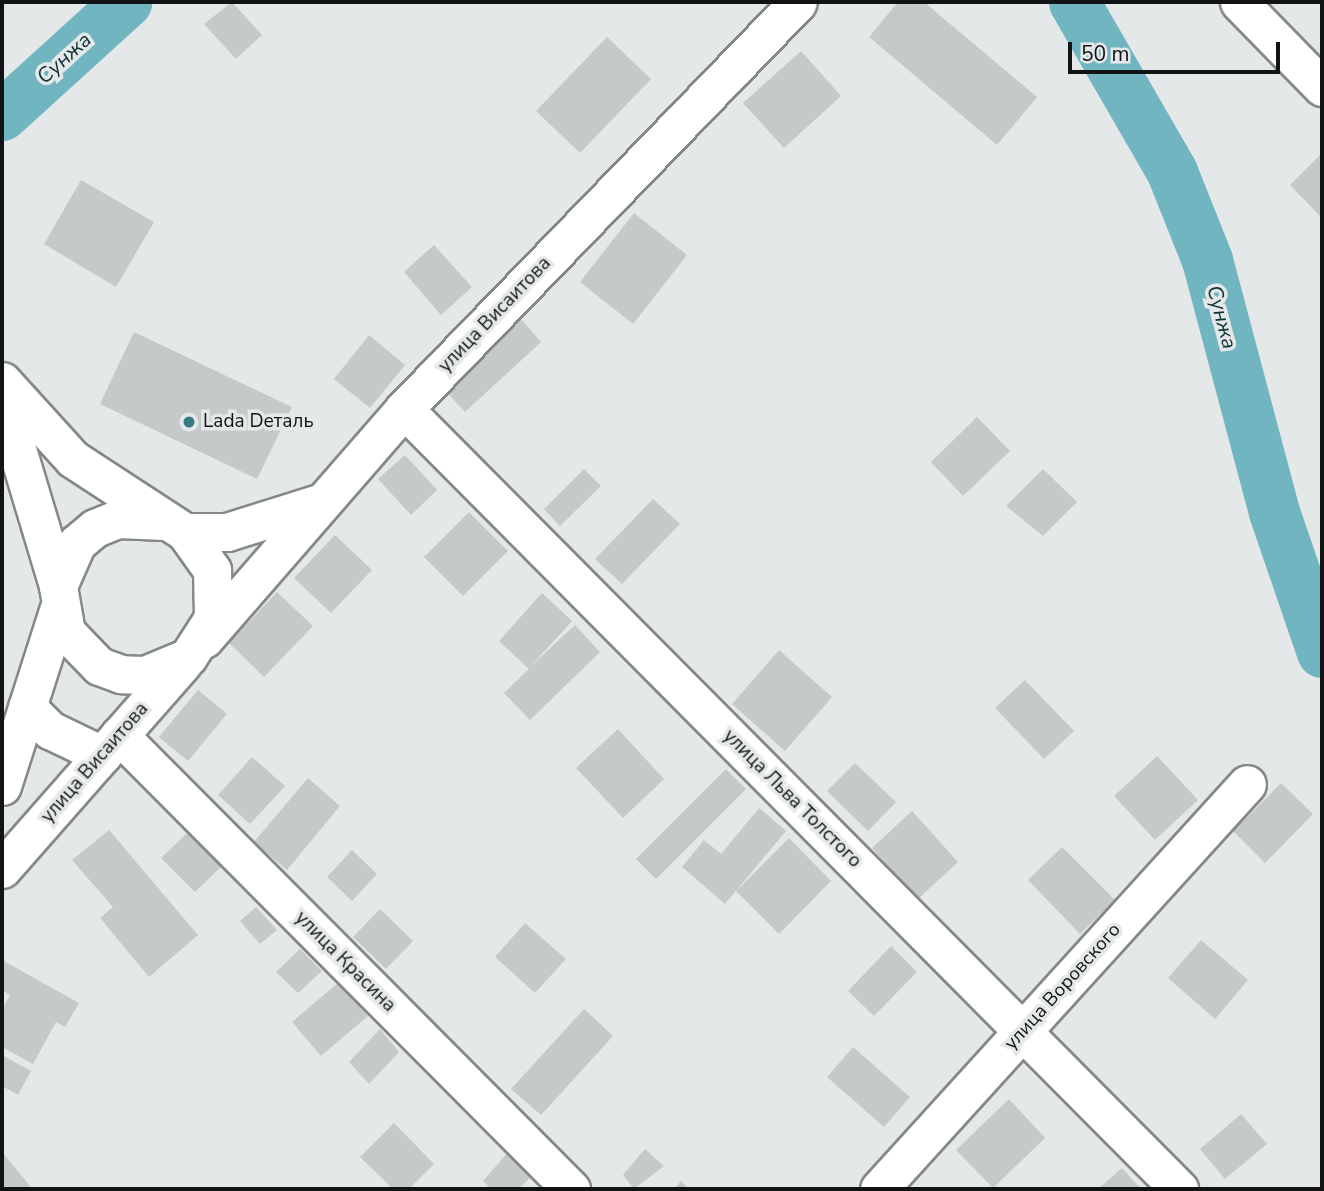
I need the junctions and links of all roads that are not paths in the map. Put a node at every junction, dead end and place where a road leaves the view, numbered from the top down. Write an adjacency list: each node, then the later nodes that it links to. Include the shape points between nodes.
1 (798, 2): 6 (street, улица Висаитова)
2 (1239, 2): 3 (street)
3 (1322, 87)
4 (2, 381): 8 (street, via 73,459)
5 (2, 399): 9 (street)
6 (404, 409): 7 (street, улица Висаитова); 16 (street, улица Льва Толстого)
7 (323, 502): 8 (street, via 227,532); 10 (street, улица Висаитова)
8 (174, 527): 9 (street, via 117,519 95,528 77,543); 10 (street, via 201,549 216,594)
9 (58, 598): 10 (street, via 80,652 121,674 145,676); 11 (street)
10 (196, 648): 12 (street, улица Висаитова)
11 (27, 708): 12 (street, улица Красина, via 50,730); 14 (street)
12 (110, 745): 15 (street, улица Висаитова); 17 (street, улица Красина)
13 (1247, 784): 16 (street, улица Воровского)
14 (2, 786)
15 (2, 869)
16 (1023, 1030): 18 (street, улица Воровского); 19 (street, улица Льва Толстого)
17 (571, 1189)
18 (879, 1189)
19 (1179, 1189)

